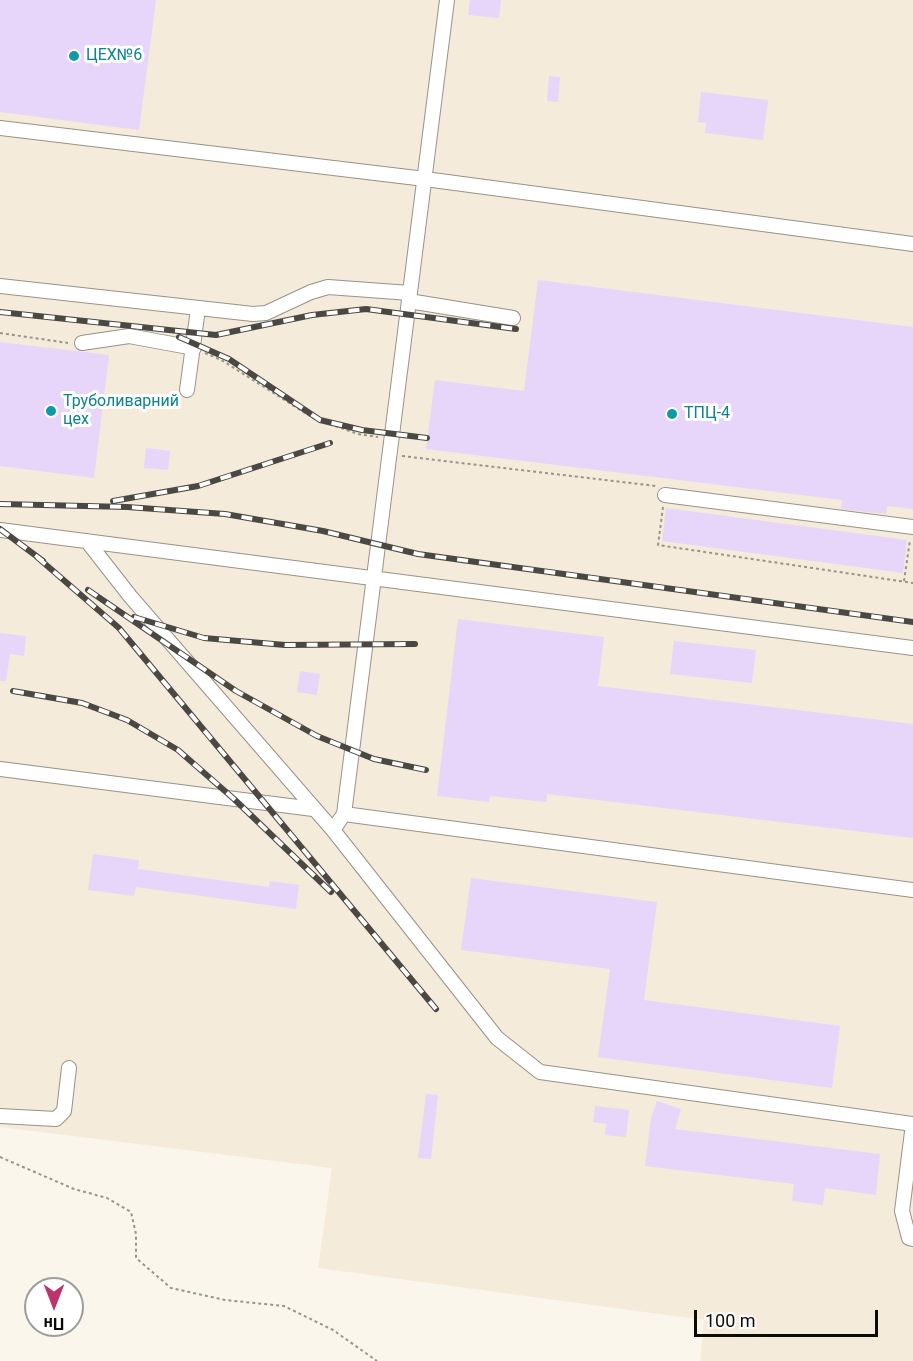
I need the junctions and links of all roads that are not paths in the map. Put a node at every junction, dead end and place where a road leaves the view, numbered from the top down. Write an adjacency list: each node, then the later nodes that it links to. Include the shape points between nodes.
1 (447, 0): 3 (lane)
2 (0, 128): 3 (lane)
3 (425, 179): 4 (lane); 6 (lane)
4 (913, 244)
5 (0, 286): 7 (lane)
6 (410, 297): 7 (lane, via 328,287 266,313); 8 (lane); 16 (lane)
7 (198, 309): 10 (lane)
8 (513, 318)
9 (81, 343): 10 (lane, via 129,336)
10 (194, 348): 11 (lane)
11 (187, 390)
12 (665, 495): 13 (lane)
13 (912, 527)
14 (0, 530): 15 (lane)
15 (87, 541): 16 (lane); 19 (lane)
16 (373, 578): 17 (lane); 20 (lane)
17 (913, 648)
18 (0, 769): 19 (lane)
19 (313, 809): 21 (lane)
20 (344, 814): 21 (lane); 22 (lane)
21 (333, 830): 25 (lane, via 496,1038 540,1072)
22 (913, 890)
23 (69, 1068): 24 (lane, via 64,1111 56,1119)
24 (0, 1116)
25 (913, 1124): 26 (lane, via 902,1212 909,1238)
26 (913, 1239)

